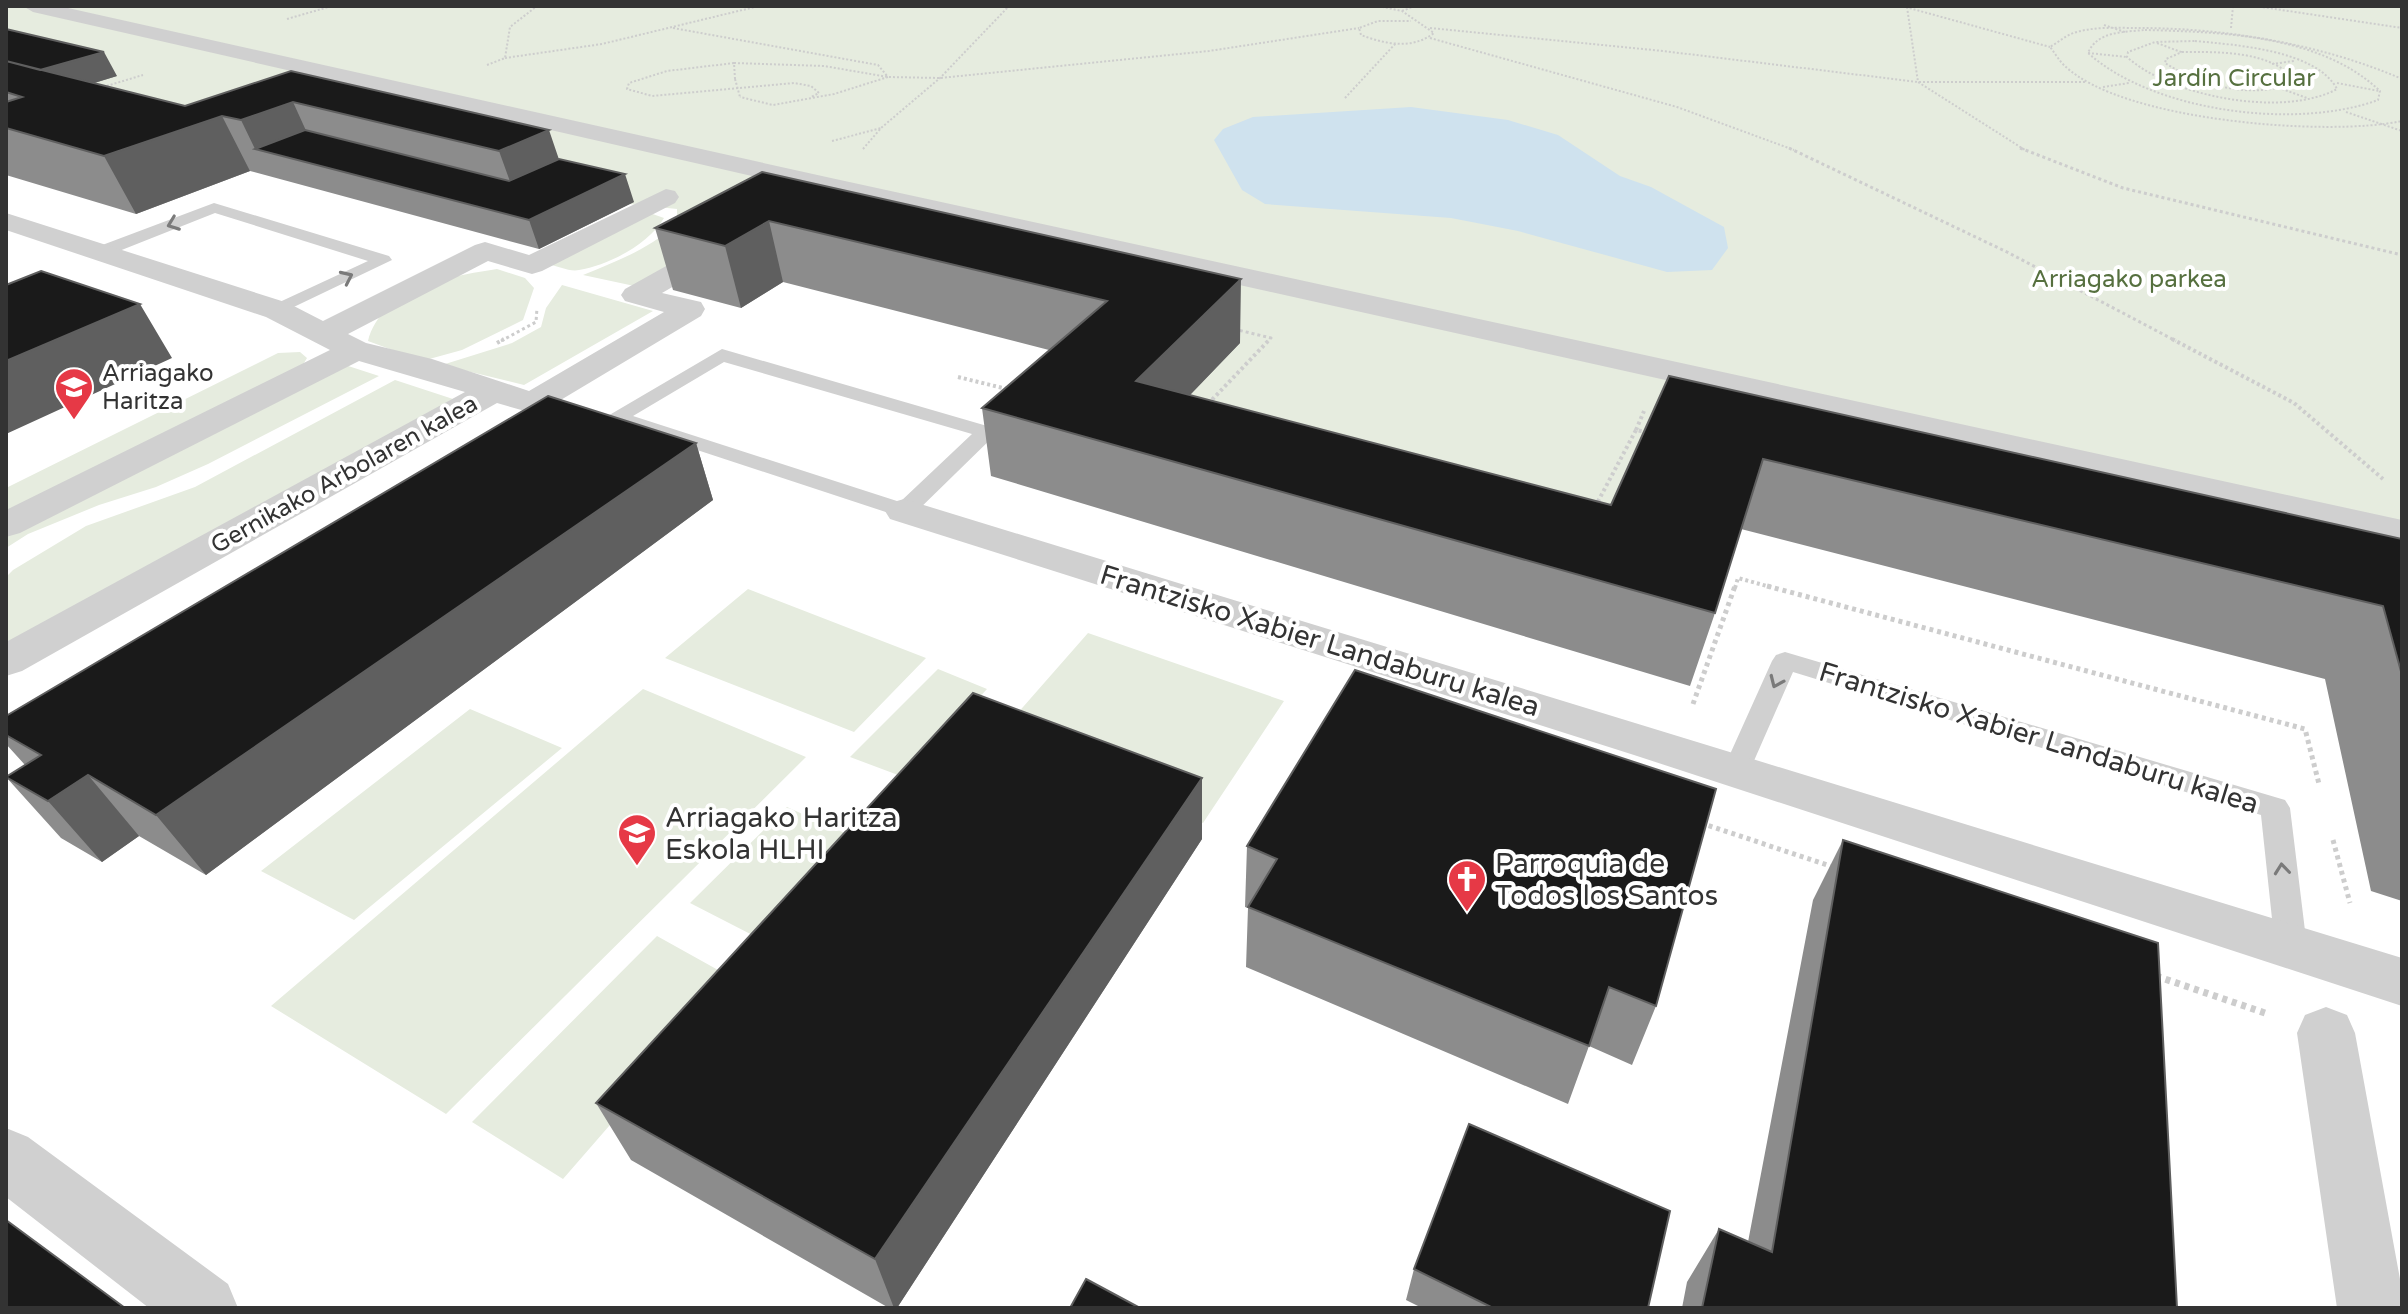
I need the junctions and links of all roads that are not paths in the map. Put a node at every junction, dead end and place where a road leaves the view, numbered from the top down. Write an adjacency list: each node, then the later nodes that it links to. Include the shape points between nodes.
1 (33, 6): 2 (street)
2 (831, 186): 4 (street); 13 (street)
3 (666, 197): 9 (street, via 532,265 485,251)
4 (792, 208)
5 (6, 221): 7 (street)
6 (740, 236): 10 (street, Gernikako Arbolaren kalea, via 636,295 690,309 532,403)
7 (103, 251): 8 (street); 8 (lane, one-way to 7, via 383,260 214,208)
8 (277, 310): 9 (street)
9 (340, 341): 10 (street); 12 (street)
10 (496, 389): 14 (street, Gernikako Arbolaren kalea)
11 (904, 511): 11 (lane, Frantzisko Xabier Landaburu kalea, via 987,432 722,355 616,417); 15 (street, Frantzisko Xabier Landaburu kalea)
12 (6, 525)
13 (2402, 532)
14 (6, 661)
15 (1736, 772): 16 (street, Frantzisko Xabier Landaburu kalea); 16 (lane, Frantzisko Xabier Landaburu kalea, one-way to 15, via 2275,808 1785,661)
16 (2291, 947): 17 (street, Frantzisko Xabier Landaburu kalea)
17 (2402, 982)
18 (2326, 1033): 21 (street)
19 (6, 1158): 20 (street)
20 (204, 1308)
21 (2371, 1308)

